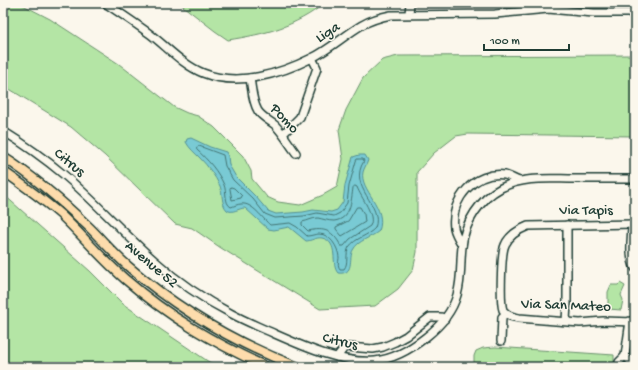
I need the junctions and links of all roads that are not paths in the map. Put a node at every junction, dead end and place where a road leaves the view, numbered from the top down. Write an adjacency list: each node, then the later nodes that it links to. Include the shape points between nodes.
1 (105, 3): 6 (street, Liga, via 150,34 192,68 218,77)
2 (410, 3): 4 (street)
3 (635, 13): 4 (street, Liga, via 548,9 495,14)
4 (409, 14): 5 (street, Liga, via 374,19)
5 (312, 58): 6 (street, Liga, via 283,70); 8 (street, via 317,68 300,117)
6 (250, 78): 8 (street, Pomo, via 258,111)
7 (3, 131): 24 (street, Citrus, via 63,173 156,263 195,293 233,315)
8 (283, 134): 9 (street, Pomo)
9 (296, 153)
10 (3, 157): 26 (main road, Avenue 52, via 52,193 127,266 186,311 244,345)
11 (3, 171): 25 (main road, Avenue 52, via 60,215 150,300 206,338)
12 (635, 179): 13 (street, Citrus)
13 (519, 181): 16 (street, Citrus, via 501,188 487,198 472,217); 16 (street, via 505,175 494,175 477,180 464,191 458,202 454,228)
14 (568, 224): 15 (street, Via Tapis); 18 (street, Via Tapis, via 528,226 518,230 504,246 502,303); 20 (street)
15 (634, 224): 17 (street, via 632,255)
16 (462, 245): 19 (street, Citrus, via 461,281 449,315)
17 (635, 268)
18 (505, 312): 20 (street, Via San Mateo, via 519,318); 22 (street, via 502,317)
19 (445, 319): 24 (street, Citrus, via 414,347 394,356 375,361); 24 (street, via 430,317 395,342 372,349 344,348)
20 (566, 321): 21 (street, Via San Mateo)
21 (632, 322): 23 (street)
22 (500, 341)
23 (625, 356): 27 (street, via 619,362); 28 (street, via 631,362)
24 (337, 357)
25 (267, 367)
26 (298, 367)
27 (619, 367)
28 (631, 367)

